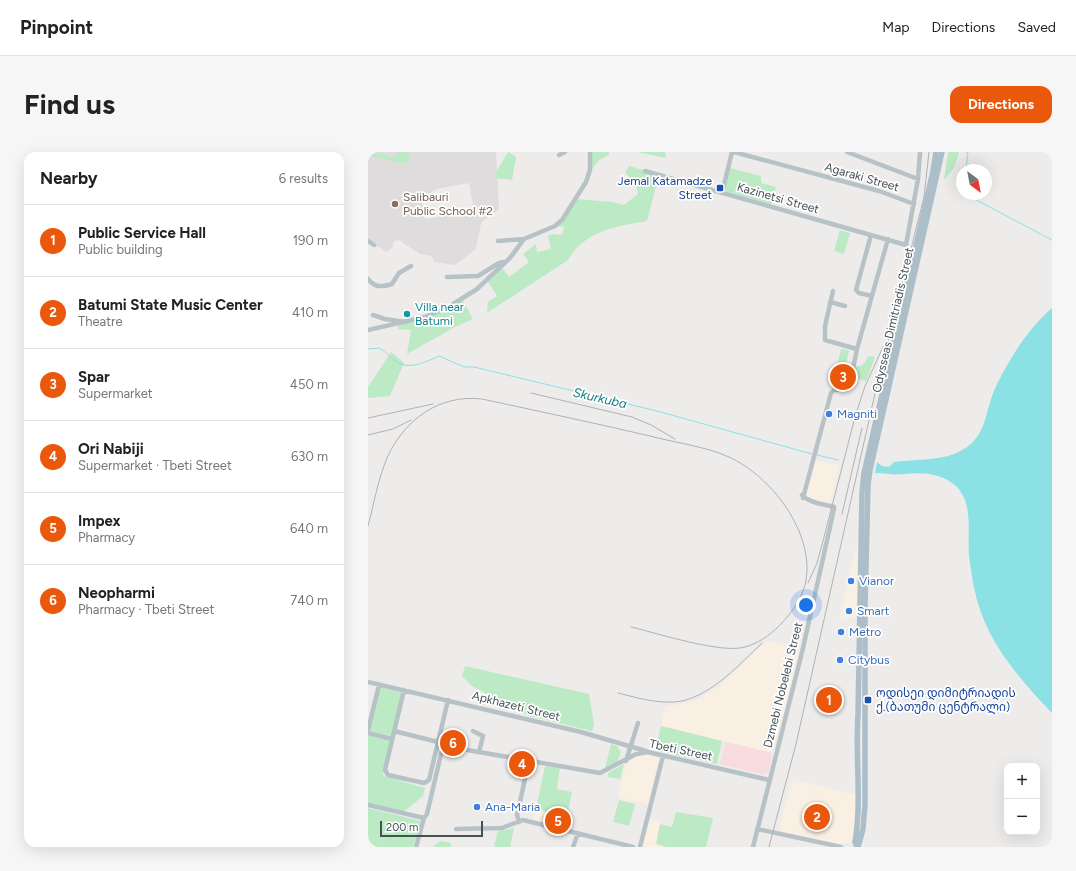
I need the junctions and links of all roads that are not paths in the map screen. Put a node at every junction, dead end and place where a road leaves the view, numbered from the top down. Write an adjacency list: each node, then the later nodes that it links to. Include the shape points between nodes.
1 (565, 152): 8 (street)
2 (590, 152): 14 (street, via 590,170 586,182 562,220 555,226)
3 (733, 152): 11 (street); 12 (street, Agaraki Street, via 879,191)
4 (847, 152): 10 (street)
5 (920, 152): 10 (street)
6 (936, 152): 37 (main road, Odysseas Dimitriadis Street, via 864,473)
7 (942, 152): 40 (main road, Odysseas Dimitriadis Street, via 870,470 867,499)
8 (559, 155)
9 (645, 171): 11 (street, Kazinetsi Street)
10 (918, 179): 12 (street)
11 (722, 193): 13 (street, Kazinetsi Street)
12 (914, 204): 15 (street, Kazinetsi Street, via 906,245)
13 (871, 235): 15 (street, Kazinetsi Street); 24 (street, via 856,290)
14 (524, 239): 17 (street); 19 (street)
15 (888, 239): 24 (street, Dzmebi Nobelebi Street)
16 (368, 241): 18 (street)
17 (498, 241)
18 (374, 245)
19 (506, 262): 21 (street, via 499,263 478,276); 28 (street, via 467,296 438,312)
20 (411, 266): 22 (street, via 399,273 392,284 374,286)
21 (447, 277)
22 (368, 279)
23 (833, 291): 25 (street)
24 (872, 296): 30 (street, Dzmebi Nobelebi Street)
25 (830, 302): 26 (street); 30 (street, via 825,340)
26 (845, 306)
27 (373, 315): 28 (street)
28 (406, 323): 29 (street)
29 (368, 330)
30 (857, 349): 54 (street, Dzmebi Nobelebi Street, via 848,385 831,393 802,495 805,501 834,509 804,648)
31 (368, 682): 32 (street, Apkhazeti Street)
32 (379, 685): 33 (street, Apkhazeti Street); 36 (street)
33 (404, 690): 34 (street, Apkhazeti Street); 38 (street)
34 (448, 700): 43 (street); 46 (street, Apkhazeti Street)
35 (638, 722): 46 (street)
36 (368, 730)
37 (857, 730): 40 (main road); 44 (main road, Odysseas Dimitriadis Street)
38 (394, 731): 42 (street); 43 (street)
39 (473, 731): 47 (street, via 483,736)
40 (864, 732): 45 (main road, Odysseas Dimitriadis Street)
41 (368, 733): 42 (street)
42 (392, 739): 52 (street, via 385,770 388,775 426,783)
43 (438, 742): 52 (street)
44 (856, 743): 45 (main road); 67 (main road, via 859,792 855,842)
45 (864, 744): 67 (main road, via 864,818)
46 (631, 747): 48 (street, Apkhazeti Street); 51 (street)
47 (479, 752): 50 (street, Tbeti Street); 53 (street, Tbeti Street, via 450,747 444,749)
48 (648, 752): 49 (street, Tbeti Street); 51 (street, Tbeti Street, via 636,754)
49 (663, 756): 54 (street, Tbeti Street); 64 (street)
50 (529, 761): 51 (street, Tbeti Street, via 600,773); 57 (street, via 516,815)
51 (626, 761)
52 (432, 765): 53 (street)
53 (438, 766): 56 (street)
54 (770, 780): 59 (street, Dzmebi Nobelebi Street)
55 (368, 806): 56 (street)
56 (424, 818): 61 (street)
57 (518, 822): 58 (street, via 502,828); 60 (street, via 532,822)
58 (456, 829)
59 (757, 829): 65 (street, Dzmebi Nobelebi Street); 66 (street)
60 (578, 833): 62 (street); 63 (street)
61 (416, 847)
62 (574, 847)
63 (633, 847)
64 (640, 847)
65 (753, 847)
66 (841, 847)
67 (858, 847)

